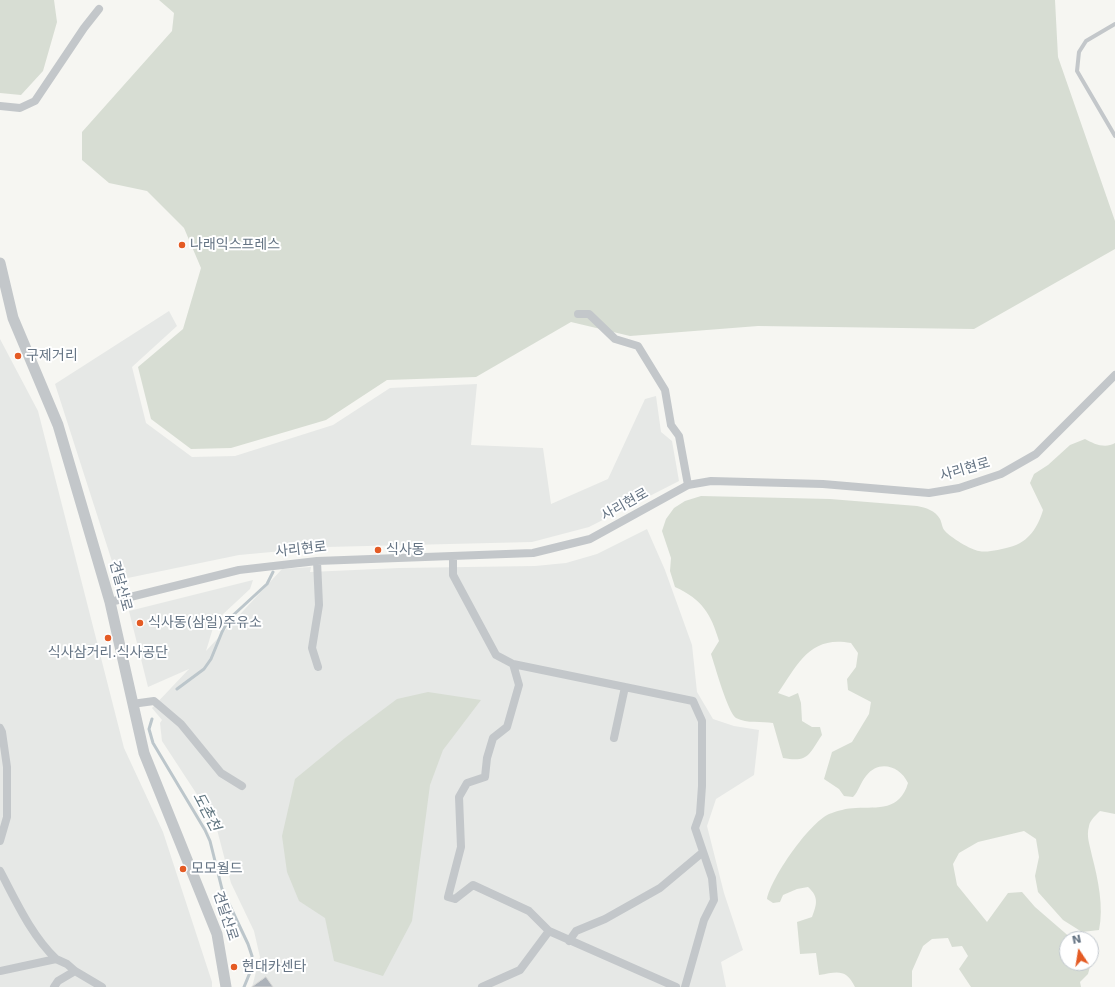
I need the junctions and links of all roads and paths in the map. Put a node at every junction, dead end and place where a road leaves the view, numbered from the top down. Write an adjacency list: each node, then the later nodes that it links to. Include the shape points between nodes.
1 (99, 9): 3 (street, via 35,101 20,108)
2 (1115, 24): 4 (lane, via 1086,41 1079,52 1077,71)
3 (0, 106)
4 (1115, 136)
5 (0, 264): 11 (street, 견달산로, via 13,318 58,425)
6 (578, 314): 8 (street, via 589,314 616,339 638,346 665,390 671,425 679,436)
7 (1115, 375): 8 (street, 사리현로, via 1036,454 1001,474 959,488 929,493 739,480)
8 (688, 485): 9 (street, 사리현로, via 590,539 533,553)
9 (453, 557): 10 (street, 사리현로); 12 (street, via 453,575 496,654)
10 (317, 561): 11 (street, 사리현로, via 239,570); 13 (street, via 319,605 312,648)
11 (110, 602): 15 (street, 견달산로)
12 (513, 664): 14 (street); 22 (street, via 519,685 507,727 493,738 485,777 467,783 459,797 461,847 448,897 455,899 473,886 529,911)
13 (318, 667)
14 (625, 687): 17 (street); 20 (street, via 693,701 702,721 702,786 700,814 695,828)
15 (132, 704): 18 (street, via 154,701 181,724 221,773); 29 (street, 견달산로, via 144,753 217,934)
16 (0, 728): 19 (street, via 7,767 7,817)
17 (614, 738)
18 (242, 786)
19 (0, 841)
20 (703, 852): 23 (street, via 660,888 605,919 576,931); 32 (street, via 712,878 714,900 704,920)
21 (0, 871): 24 (street, via 22,915 47,951)
22 (549, 930): 23 (street); 30 (street, via 520,970)
23 (569, 941): 31 (street)
24 (56, 959): 25 (street); 26 (street)
25 (0, 971)
26 (75, 971): 27 (street, via 58,981); 28 (street)
27 (54, 987)
28 (102, 987)
29 (226, 987)
30 (482, 987)
31 (676, 987)
32 (685, 987)

